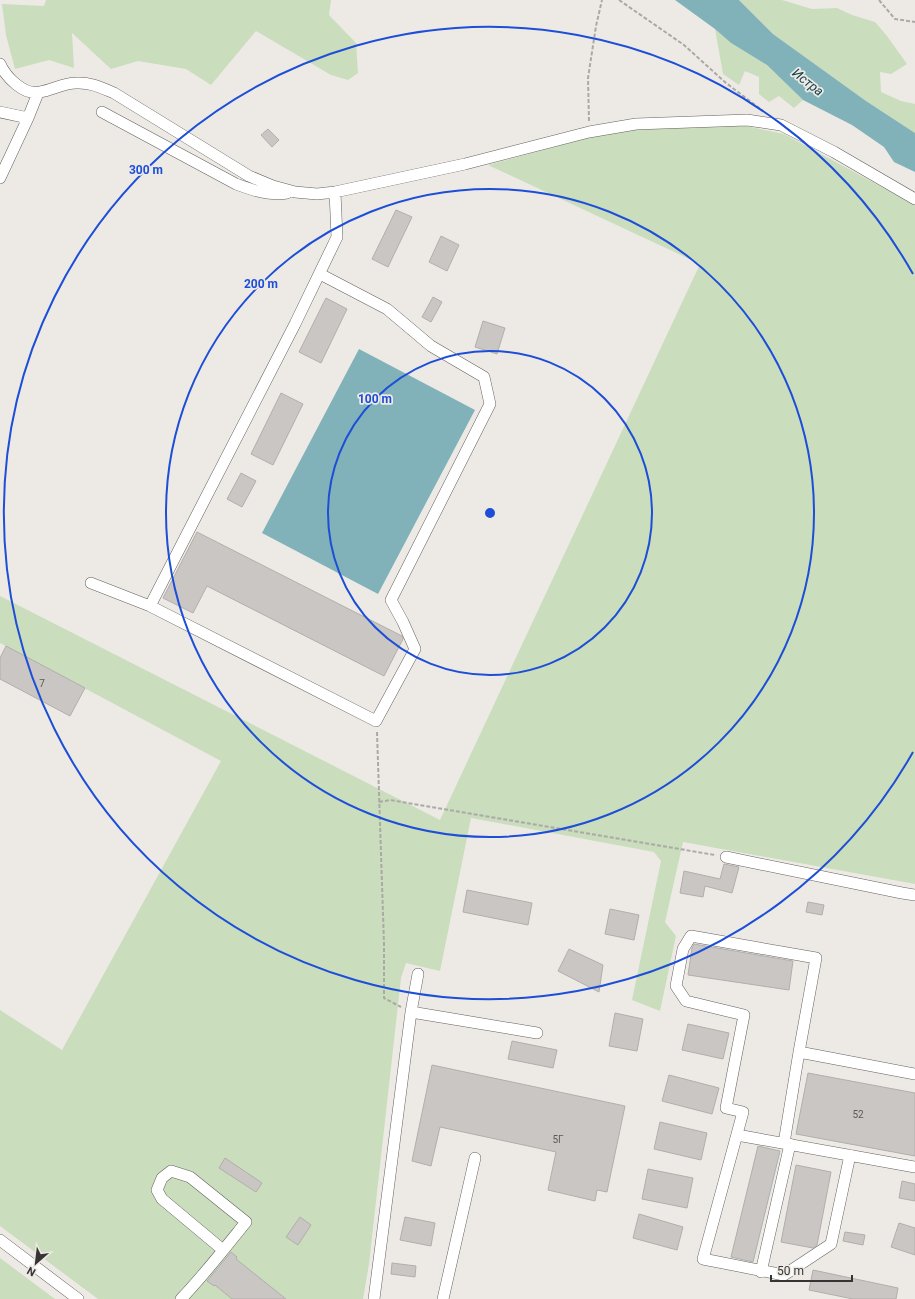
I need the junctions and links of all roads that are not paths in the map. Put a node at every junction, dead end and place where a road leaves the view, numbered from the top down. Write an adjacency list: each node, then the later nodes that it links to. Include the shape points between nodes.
1 (0, 64): 2 (street, via 11,81 21,88)
2 (38, 93): 5 (street); 7 (street, via 75,82 93,84 114,93 249,176)
3 (0, 112): 5 (street)
4 (102, 112): 7 (street, via 236,184 258,192 278,195)
5 (28, 118): 6 (street)
6 (0, 178)
7 (295, 192): 8 (street)
8 (335, 192): 9 (street, via 466,164 589,132 636,124 747,120 781,125); 10 (street, via 338,237)
9 (915, 199)
10 (320, 274): 12 (street); 12 (street, via 387,309 431,346 484,377 490,404 391,600 415,649 376,721)
11 (92, 583): 12 (street)
12 (150, 606)
13 (726, 857): 14 (street)
14 (915, 895)
15 (418, 974): 16 (street)
16 (411, 1012): 17 (street); 30 (street)
17 (537, 1033)
18 (799, 1052): 19 (street); 20 (street, via 816,958 691,936 683,948 676,986 686,1001 744,1015 726,1108 743,1112); 21 (street)
19 (915, 1074)
20 (736, 1135): 21 (street); 27 (street, via 703,1259)
21 (787, 1144): 22 (street); 27 (street)
22 (850, 1155): 24 (street); 27 (street, via 831,1244 784,1276)
23 (475, 1158): 31 (street)
24 (915, 1167)
25 (0, 1240): 28 (street)
26 (223, 1250): 26 (street, via 246,1222 190,1177 171,1171 162,1178 157,1190 162,1199); 29 (street)
27 (761, 1272)
28 (78, 1299)
29 (181, 1299)
30 (374, 1299)
31 (443, 1299)

